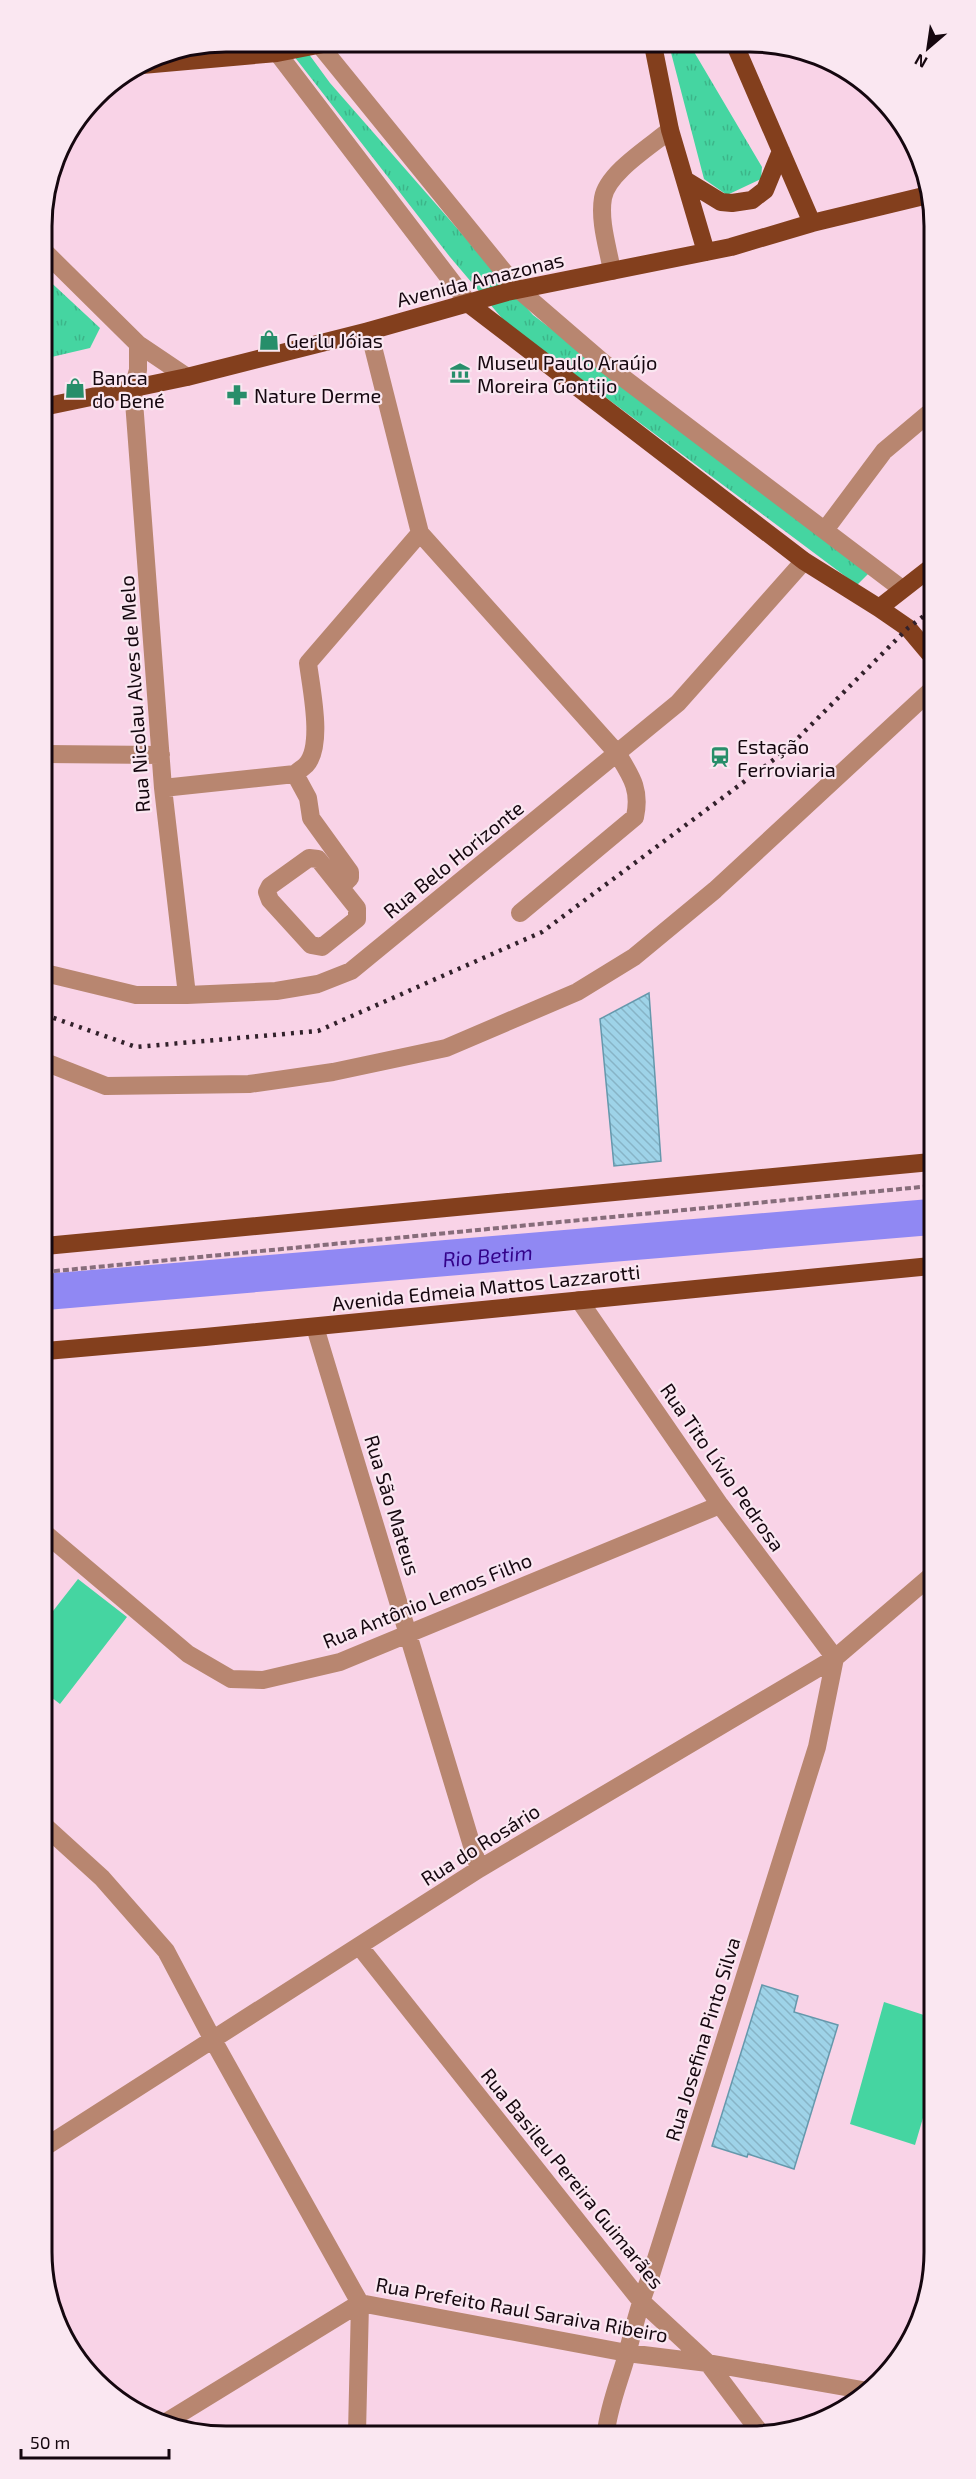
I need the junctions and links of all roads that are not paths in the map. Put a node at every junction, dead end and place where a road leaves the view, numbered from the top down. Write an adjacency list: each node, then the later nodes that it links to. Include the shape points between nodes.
1 (232, 53): 6 (main road)
2 (277, 53): 16 (street)
3 (330, 53): 15 (street)
4 (655, 53): 7 (main road)
5 (738, 53): 8 (main road)
6 (181, 59)
7 (670, 130): 9 (main road); 14 (street, via 612,178 603,197)
8 (781, 151): 9 (main road, via 765,190 752,200 721,202); 11 (main road)
9 (685, 180): 12 (main road)
10 (921, 197): 11 (main road, Avenida Amazonas)
11 (812, 223): 12 (main road, Avenida Amazonas)
12 (706, 252): 14 (main road, Avenida Amazonas)
13 (53, 261): 18 (street)
14 (612, 271): 15 (main road, Avenida Amazonas)
15 (518, 290): 16 (main road, Avenida Amazonas); 23 (street, via 605,364)
16 (469, 304): 17 (main road, Avenida Amazonas); 25 (main road)
17 (369, 331): 19 (main road, Avenida Amazonas); 24 (street)
18 (138, 344): 19 (street); 20 (street, Rua Nicolau Alves de Melo)
19 (187, 377): 20 (main road, Avenida Amazonas)
20 (134, 388): 21 (main road, Avenida Amazonas); 33 (street, Rua Nicolau Alves de Melo)
21 (53, 405)
22 (924, 417): 23 (street, via 884,451)
23 (825, 530): 27 (street)
24 (420, 533): 31 (street); 34 (street, via 308,663 315,715 314,748 307,764)
25 (804, 561): 28 (main road); 31 (street, Rua Belo Horizonte, via 678,703)
26 (924, 573): 27 (main road)
27 (903, 589): 28 (main road)
28 (879, 608): 29 (main road, via 908,628)
29 (924, 647)
30 (924, 697): 40 (street, via 715,890 634,957 577,992 446,1048 333,1072 249,1084 106,1086)
31 (617, 753): 37 (street, via 634,782 639,800 635,817); 39 (street, Rua Belo Horizonte, via 351,970 318,984 276,991)
32 (53, 754): 33 (street)
33 (161, 755): 35 (street, Rua Nicolau Alves de Melo)
34 (295, 774): 35 (street); 36 (street, via 308,798 310,818 350,872 350,878)
35 (163, 788): 39 (street, Rua Nicolau Alves de Melo)
36 (341, 886): 36 (street, via 318,859 309,858 267,891 270,900 316,948 357,919 357,908)
37 (520, 913)
38 (53, 975): 39 (street, Rua Belo Horizonte, via 136,995)
39 (187, 995)
40 (53, 1065)
41 (924, 1163): 42 (main road)
42 (52, 1245)
43 (923, 1267): 44 (main road, Avenida Edmeia Mattos Lazzarotti)
44 (579, 1300): 45 (main road, Avenida Edmeia Mattos Lazzarotti); 47 (street, Rua Tito Lívio Pedrosa)
45 (315, 1327): 46 (main road, Avenida Edmeia Mattos Lazzarotti); 50 (street, Rua São Mateus)
46 (52, 1350)
47 (720, 1505): 50 (street, Rua Antônio Lemos Filho); 51 (street, Rua Tito Lívio Pedrosa)
48 (52, 1539): 50 (street, Rua Antônio Lemos Filho, via 188,1654 231,1679 263,1680 340,1662)
49 (923, 1582): 51 (street, Rua do Rosário)
50 (408, 1633): 53 (street, Rua São Mateus)
51 (835, 1658): 53 (street, Rua do Rosário); 57 (street, Rua Josefina Pinto Silva, via 817,1747)
52 (52, 1833): 55 (street, via 102,1878 166,1951)
53 (479, 1869): 54 (street, Rua do Rosário)
54 (360, 1947): 55 (street, Rua do Rosário); 57 (street, Rua Basileu Pereira Guimarães)
55 (213, 2040): 56 (street, Rua do Rosário); 58 (street)
56 (52, 2142)
57 (640, 2300): 59 (street, Rua Josefina Pinto Silva); 60 (street, Rua Basileu Pereira Guimarães)
58 (360, 2303): 59 (street, Rua Prefeito Raul Saraiva Ribeiro); 62 (street, Rua Prefeito Raul Saraiva Ribeiro); 63 (street)
59 (627, 2353): 60 (street, Rua Prefeito Raul Saraiva Ribeiro); 64 (street, Rua Josefina Pinto Silva)
60 (708, 2363): 61 (street, Rua Prefeito Raul Saraiva Ribeiro); 65 (street, Rua Basileu Pereira Guimarães)
61 (856, 2389)
62 (174, 2418)
63 (357, 2426)
64 (607, 2426)
65 (755, 2426)

